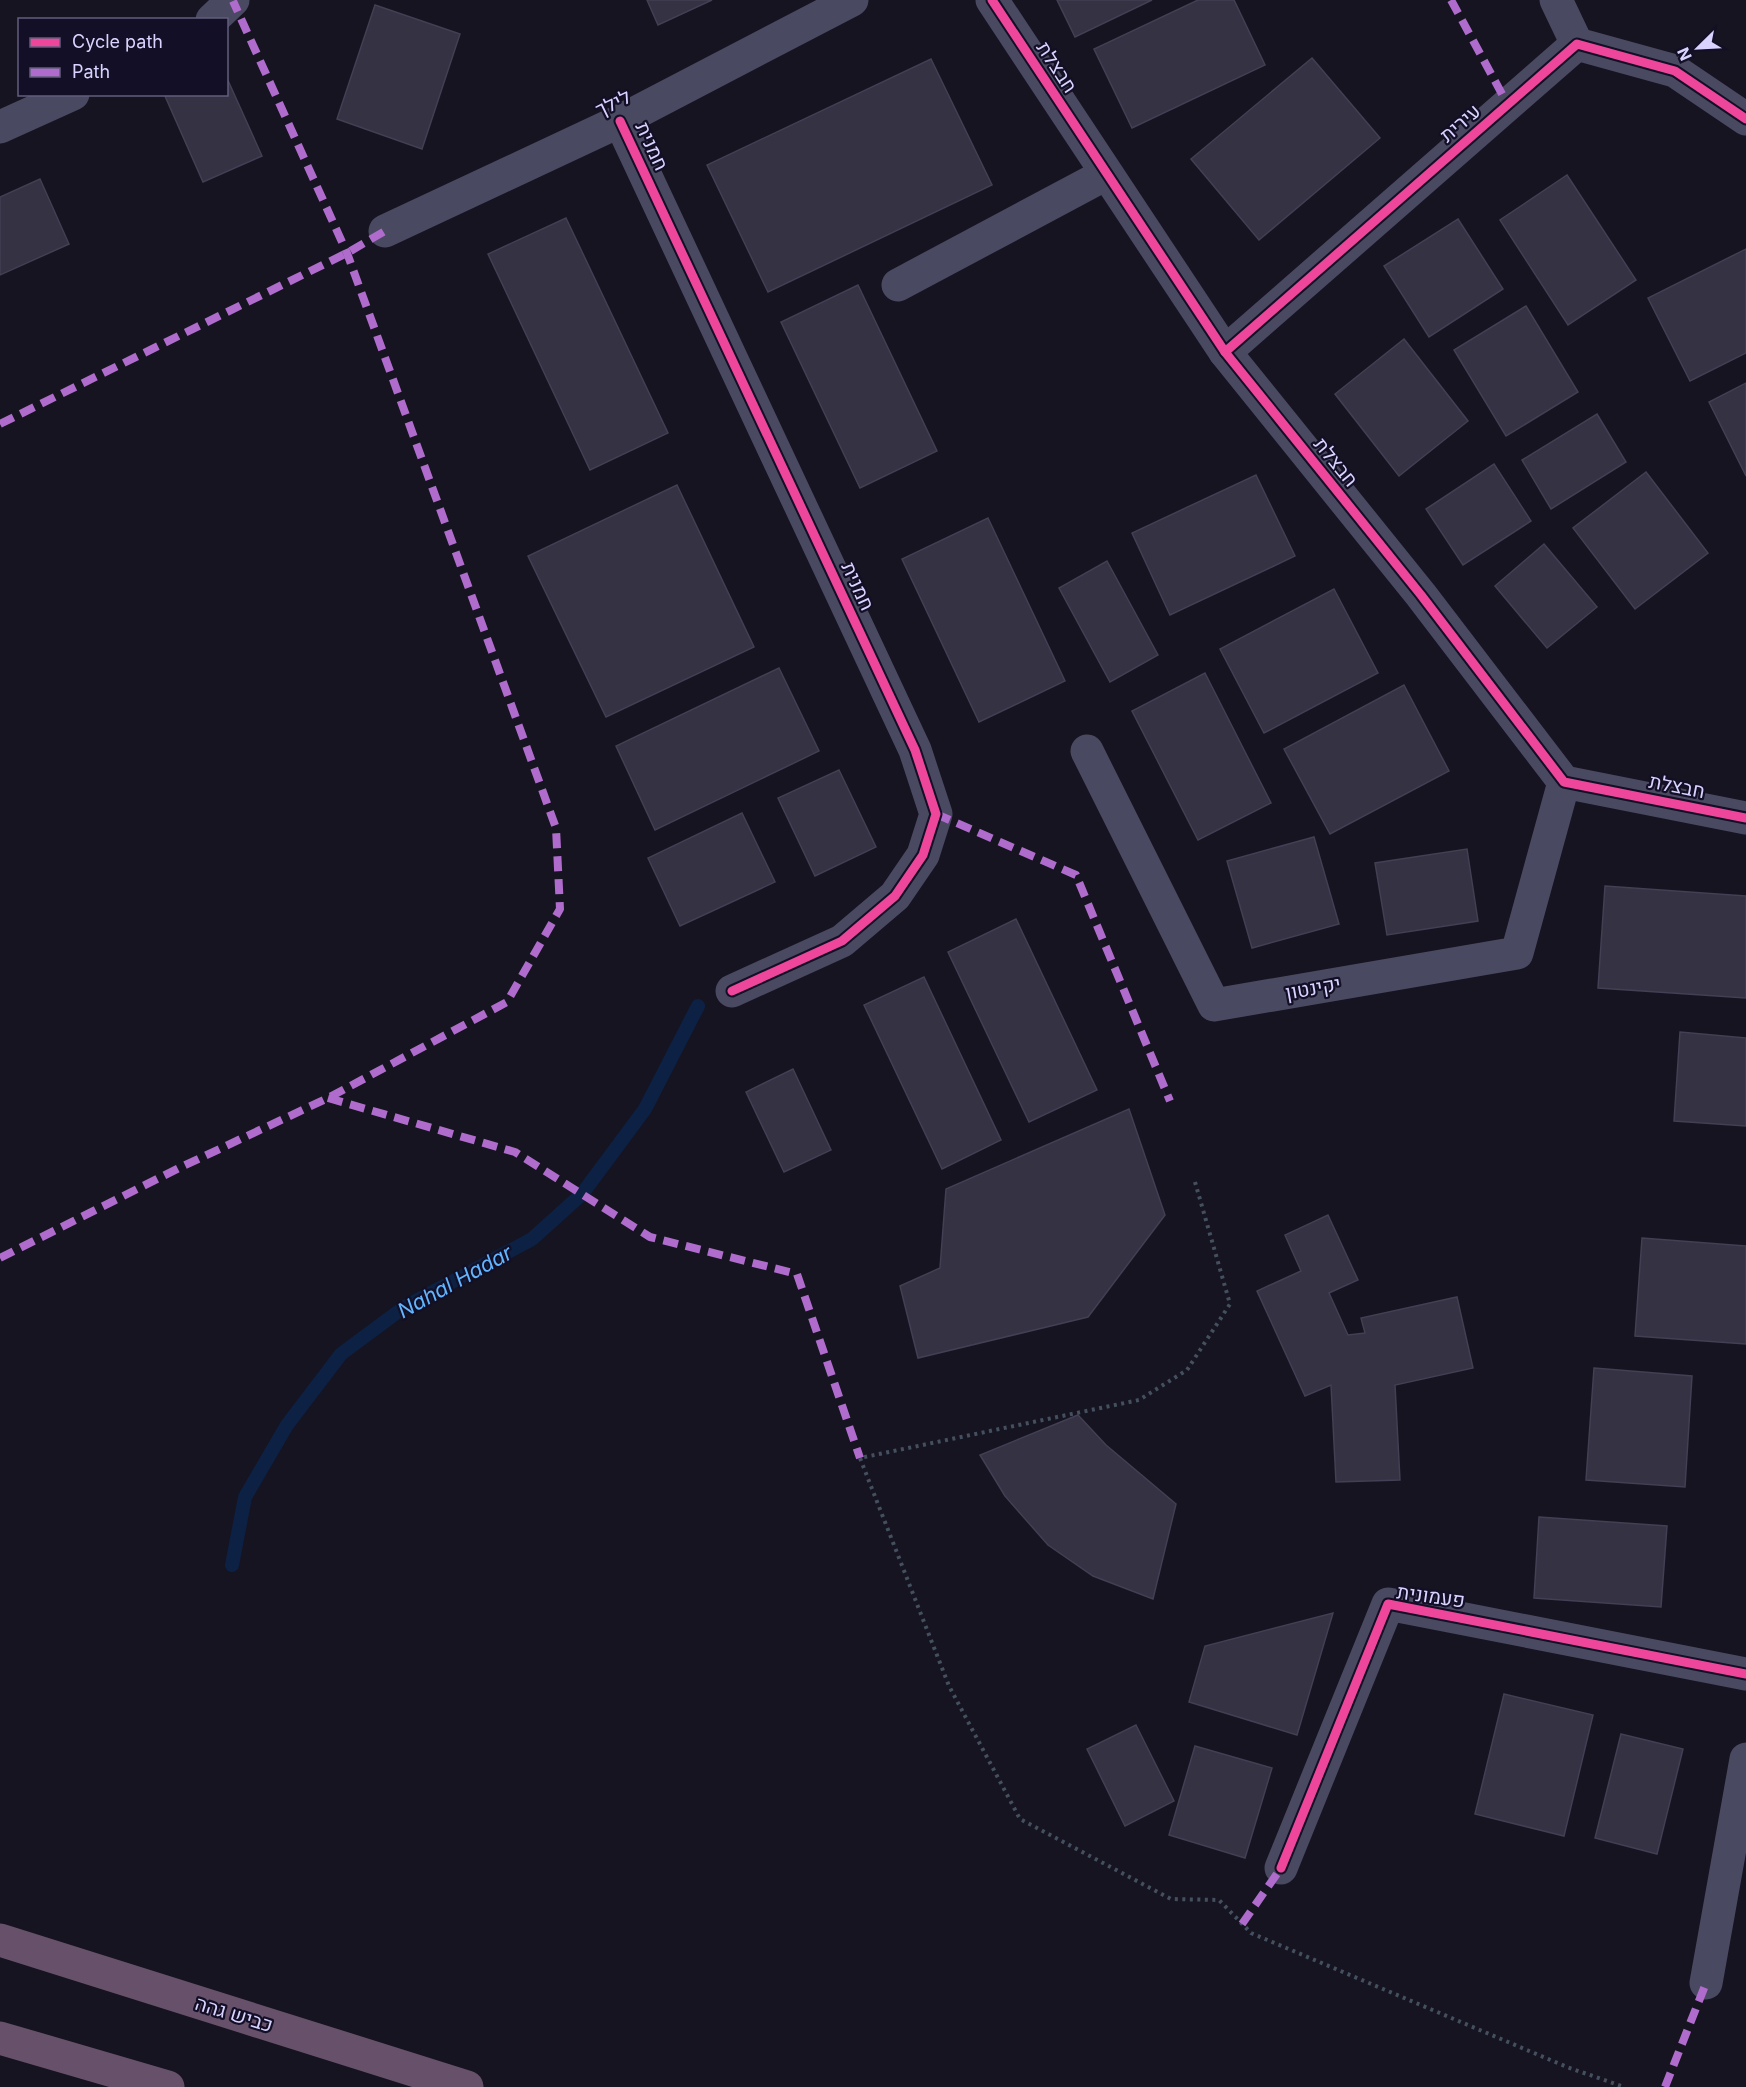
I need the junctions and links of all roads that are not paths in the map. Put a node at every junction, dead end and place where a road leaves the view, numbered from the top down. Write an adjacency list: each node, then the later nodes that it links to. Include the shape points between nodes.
1 (233, 0): 5 (street)
2 (852, 0): 9 (street, לילך)
3 (992, 0): 11 (street, חבצלת)
4 (1556, 0): 6 (street)
5 (214, 18)
6 (1577, 44): 8 (street, via 1675,71); 14 (street, עירית)
7 (69, 96): 10 (street)
8 (1746, 119)
9 (620, 121): 12 (street, לילך); 18 (street, חמנית, via 915,750 936,814 923,855 895,896 842,941)
10 (0, 127)
11 (1106, 174): 13 (street); 14 (street, חבצלת)
12 (385, 231)
13 (898, 285)
14 (1225, 352): 16 (street, חבצלת)
15 (1087, 751): 16 (street, יקינטון, via 1214,1005 1517,953)
16 (1564, 782): 17 (street, חבצלת)
17 (1746, 818)
18 (732, 992)
19 (1746, 1674): 21 (street, פעמונית, via 1388,1604)
20 (1746, 1759): 23 (street)
21 (1281, 1868)
22 (0, 1940): 26 (highway, כביש גהה)
23 (1706, 1983)
24 (0, 2038): 25 (highway)
25 (168, 2087)
26 (467, 2087)

